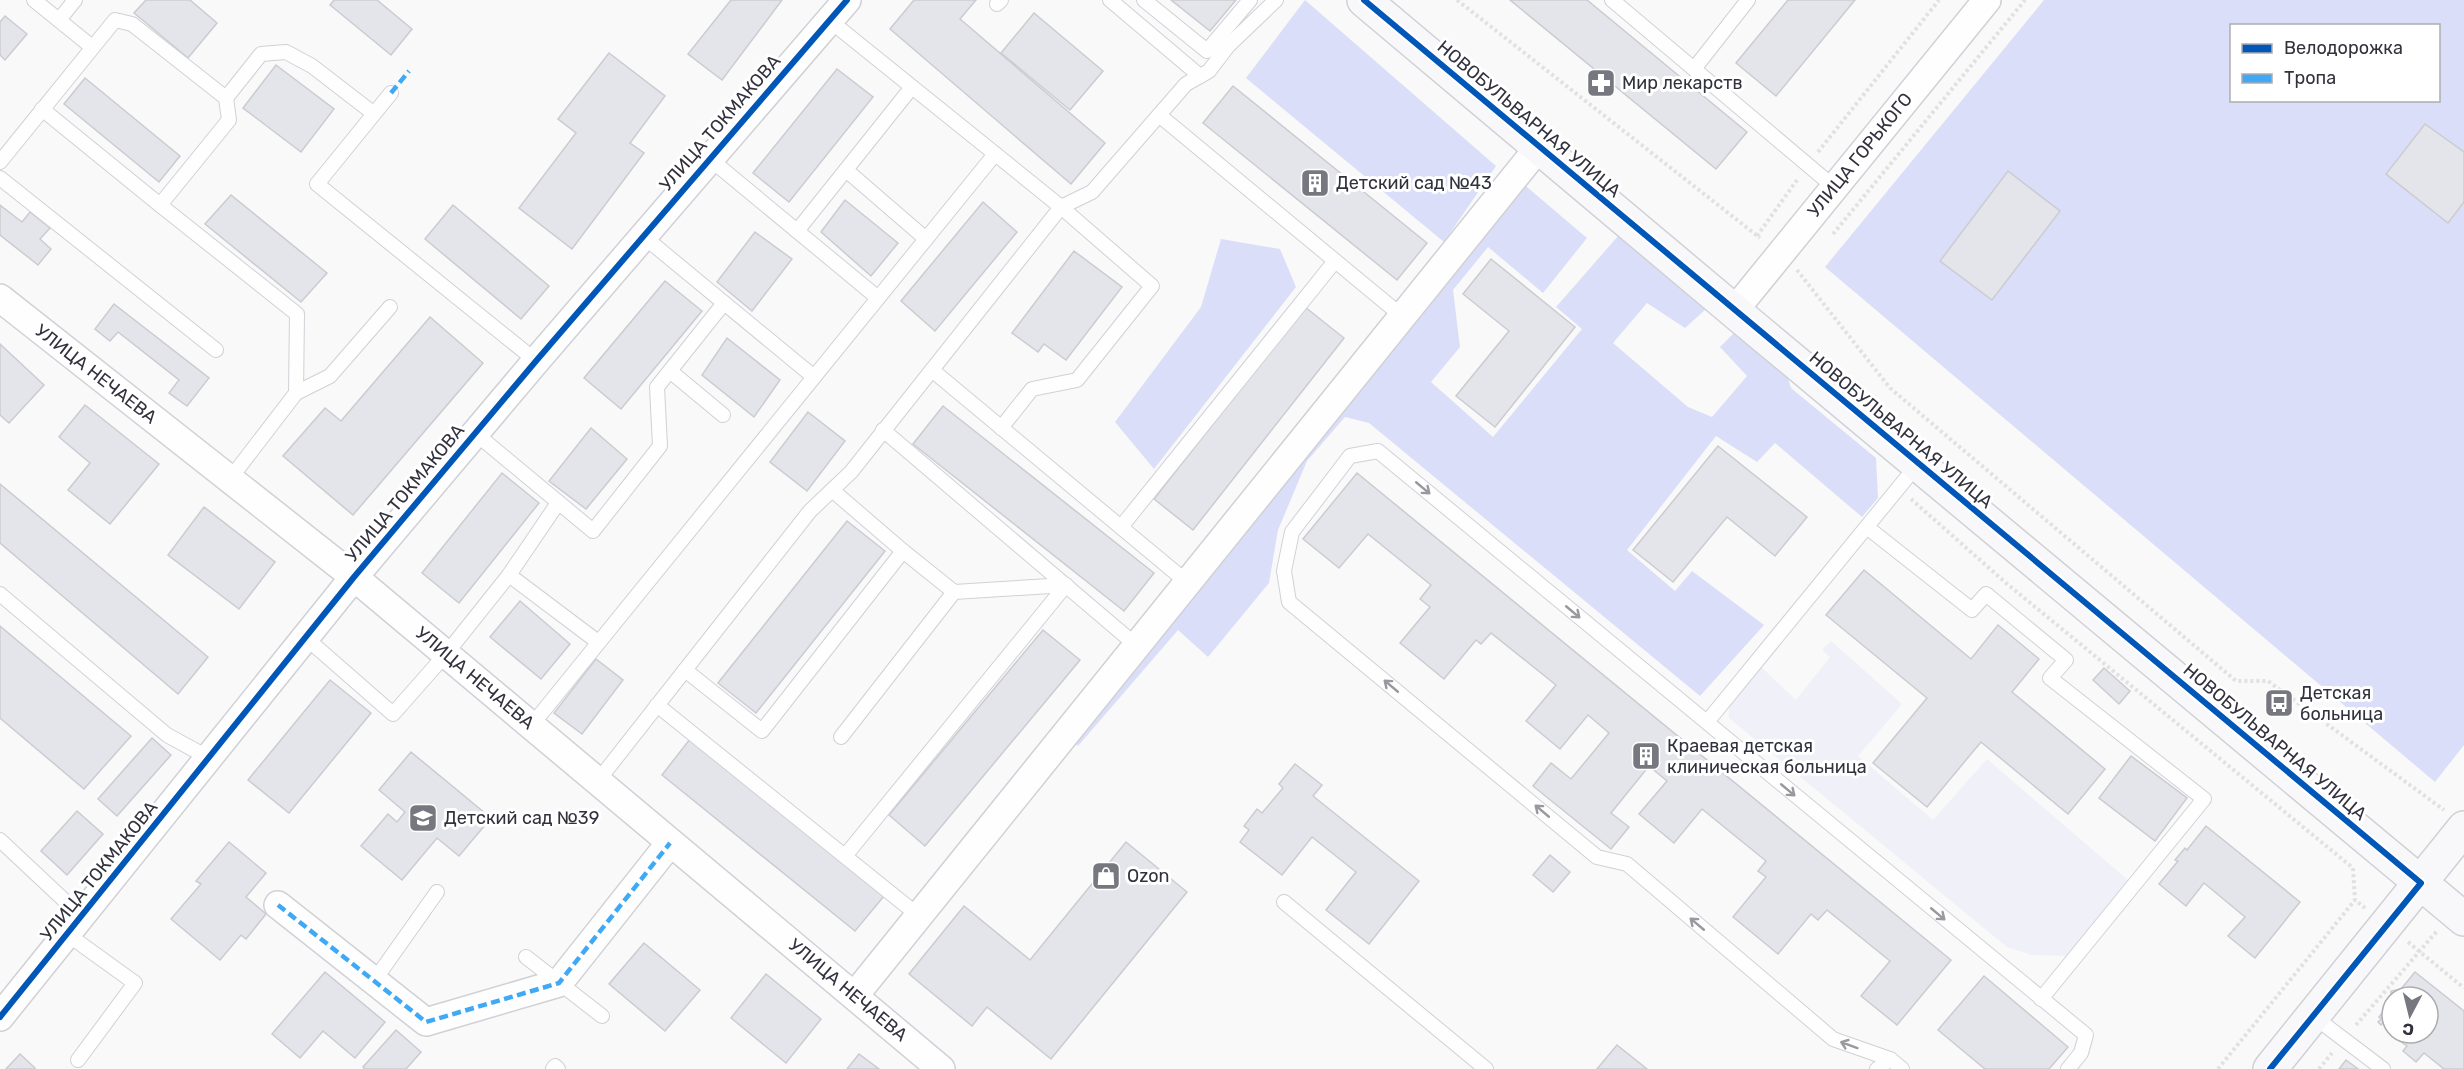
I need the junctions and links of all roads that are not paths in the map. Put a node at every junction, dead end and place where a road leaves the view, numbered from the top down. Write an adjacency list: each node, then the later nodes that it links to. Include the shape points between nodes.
1 (34, 0): 12 (lane)
2 (75, 0): 12 (lane)
3 (1110, 0): 15 (lane)
4 (1144, 0): 5 (lane, via 1207,51)
5 (1250, 0)
6 (1276, 0): 15 (lane)
7 (1364, 0): 22 (street, НОВОБУЛЬВАРНАЯ УЛИЦА)
8 (1612, 0): 14 (lane)
9 (1748, 0): 14 (lane)
10 (1987, 0): 28 (street, УЛИЦА ГОРЬКОГО)
11 (838, 10): 16 (lane); 24 (street, УЛИЦА ТОКМАКОВА)
12 (59, 20): 13 (lane)
13 (92, 47): 18 (lane, via 115,20 132,24); 19 (lane)
14 (1694, 69): 28 (lane)
15 (1200, 76): 21 (lane, via 1186,84)
16 (912, 87): 23 (lane); 26 (lane)
17 (391, 93): 20 (lane)
18 (226, 98): 20 (lane, via 261,54 286,52 312,66); 29 (lane, via 229,120)
19 (42, 110): 25 (lane); 29 (lane)
20 (373, 113): 42 (lane, via 317,184)
21 (1159, 115): 30 (lane, via 1092,192); 34 (lane)
22 (1539, 147): 39 (street, НОВОБУЛЬВАРНАЯ УЛИЦА); 40 (street)
23 (995, 154): 30 (lane); 33 (lane)
24 (710, 159): 31 (lane); 32 (street, УЛИЦА ТОКМАКОВА)
25 (0, 162)
26 (846, 170): 31 (lane); 33 (lane)
27 (0, 178): 41 (lane)
28 (1834, 187): 39 (street, УЛИЦА ГОРЬКОГО)
29 (160, 205): 46 (lane, via 297,314)
30 (1061, 207): 43 (lane); 48 (lane, via 1152,286 1077,380 1032,389)
31 (797, 231): 36 (lane)
32 (643, 236): 37 (lane); 42 (street, УЛИЦА ТОКМАКОВА)
33 (926, 239): 36 (lane)
34 (1335, 261): 40 (lane); 55 (lane)
35 (0, 298): 52 (street, УЛИЦА НЕЧАЕВА)
36 (878, 298): 45 (lane)
37 (724, 303): 44 (lane); 45 (lane)
38 (390, 307): 46 (lane, via 330,376)
39 (1734, 311): 51 (street, НОВОБУЛЬВАРНАЯ УЛИЦА)
40 (1403, 317): 60 (street)
41 (216, 350)
42 (536, 361): 50 (street, УЛИЦА ТОКМАКОВА)
43 (932, 370): 48 (lane); 49 (lane)
44 (670, 371): 47 (lane); 54 (lane, via 657,387 660,446 592,531)
45 (814, 377): 65 (lane)
46 (296, 393): 52 (lane)
47 (723, 415)
48 (1001, 428): 55 (lane)
49 (883, 430): 53 (lane); 61 (lane)
50 (475, 433): 54 (lane); 59 (street, УЛИЦА ТОКМАКОВА)
51 (1918, 464): 56 (lane); 79 (street, НОВОБУЛЬВАРНАЯ УЛИЦА)
52 (230, 479): 59 (street, УЛИЦА НЕЧАЕВА)
53 (832, 490): 57 (lane); 68 (lane, via 810,511)
54 (558, 503): 58 (lane)
55 (1120, 527): 60 (lane)
56 (1868, 528): 70 (lane); 90 (lane, via 1972,610 1986,594 2066,660 2050,678 2204,799)
57 (903, 551): 62 (lane); 68 (lane, via 762,731)
58 (509, 575): 65 (lane); 67 (lane)
59 (354, 577): 64 (street, УЛИЦА ТОКМАКОВА); 67 (street, УЛИЦА НЕЧАЕВА)
60 (1188, 583): 66 (street)
61 (1066, 585): 62 (lane); 66 (lane); 78 (lane)
62 (954, 592): 72 (lane)
63 (0, 594): 73 (lane, via 167,735)
64 (306, 638): 67 (lane, via 393,714); 73 (street, УЛИЦА ТОКМАКОВА)
65 (597, 642): 71 (lane)
66 (1137, 646): 83 (street)
67 (446, 654): 71 (street, УЛИЦА НЕЧАЕВА)
68 (685, 670): 69 (lane)
69 (657, 705): 74 (lane); 78 (lane)
70 (1707, 722): 90 (lane, one-way to 90); 95 (lane, one-way to 70, via 1833,1038 1627,864 1597,856 1290,602 1284,571 1292,532 1350,456 1378,451)
71 (531, 726): 74 (street, УЛИЦА НЕЧАЕВА)
72 (841, 737)
73 (209, 758): 85 (street, УЛИЦА ТОКМАКОВА)
74 (597, 782): 77 (street, УЛИЦА НЕЧАЕВА)
75 (2456, 821): 79 (street)
76 (0, 840): 85 (lane)
77 (670, 843): 88 (street); 89 (street, УЛИЦА НЕЧАЕВА)
78 (845, 856): 83 (lane)
79 (2421, 883): 84 (street, НОВОБУЛЬВАРНАЯ УЛИЦА); 92 (street)
80 (438, 892): 87 (lane)
81 (1284, 902): 99 (lane)
82 (278, 905): 87 (street)
83 (919, 916): 89 (street)
84 (2464, 919)
85 (74, 925): 93 (street, УЛИЦА ТОКМАКОВА); 94 (lane, via 135,983)
86 (526, 957): 88 (lane)
87 (374, 981): 88 (street, via 426,1022)
88 (560, 983): 91 (lane)
89 (855, 995): 98 (street, УЛИЦА НЕЧАЕВА)
90 (2041, 999): 102 (lane, via 2086,1035 2081,1053)
91 (602, 1016)
92 (2313, 1016): 103 (street); 104 (lane)
93 (0, 1017)
94 (78, 1059)
95 (1890, 1059): 100 (lane); 101 (lane)
96 (554, 1069): 97 (lane)
97 (558, 1069)
98 (941, 1069)
99 (1486, 1069)
100 (1877, 1069)
101 (1902, 1069)
102 (2068, 1069)
103 (2270, 1069)
104 (2383, 1069)

